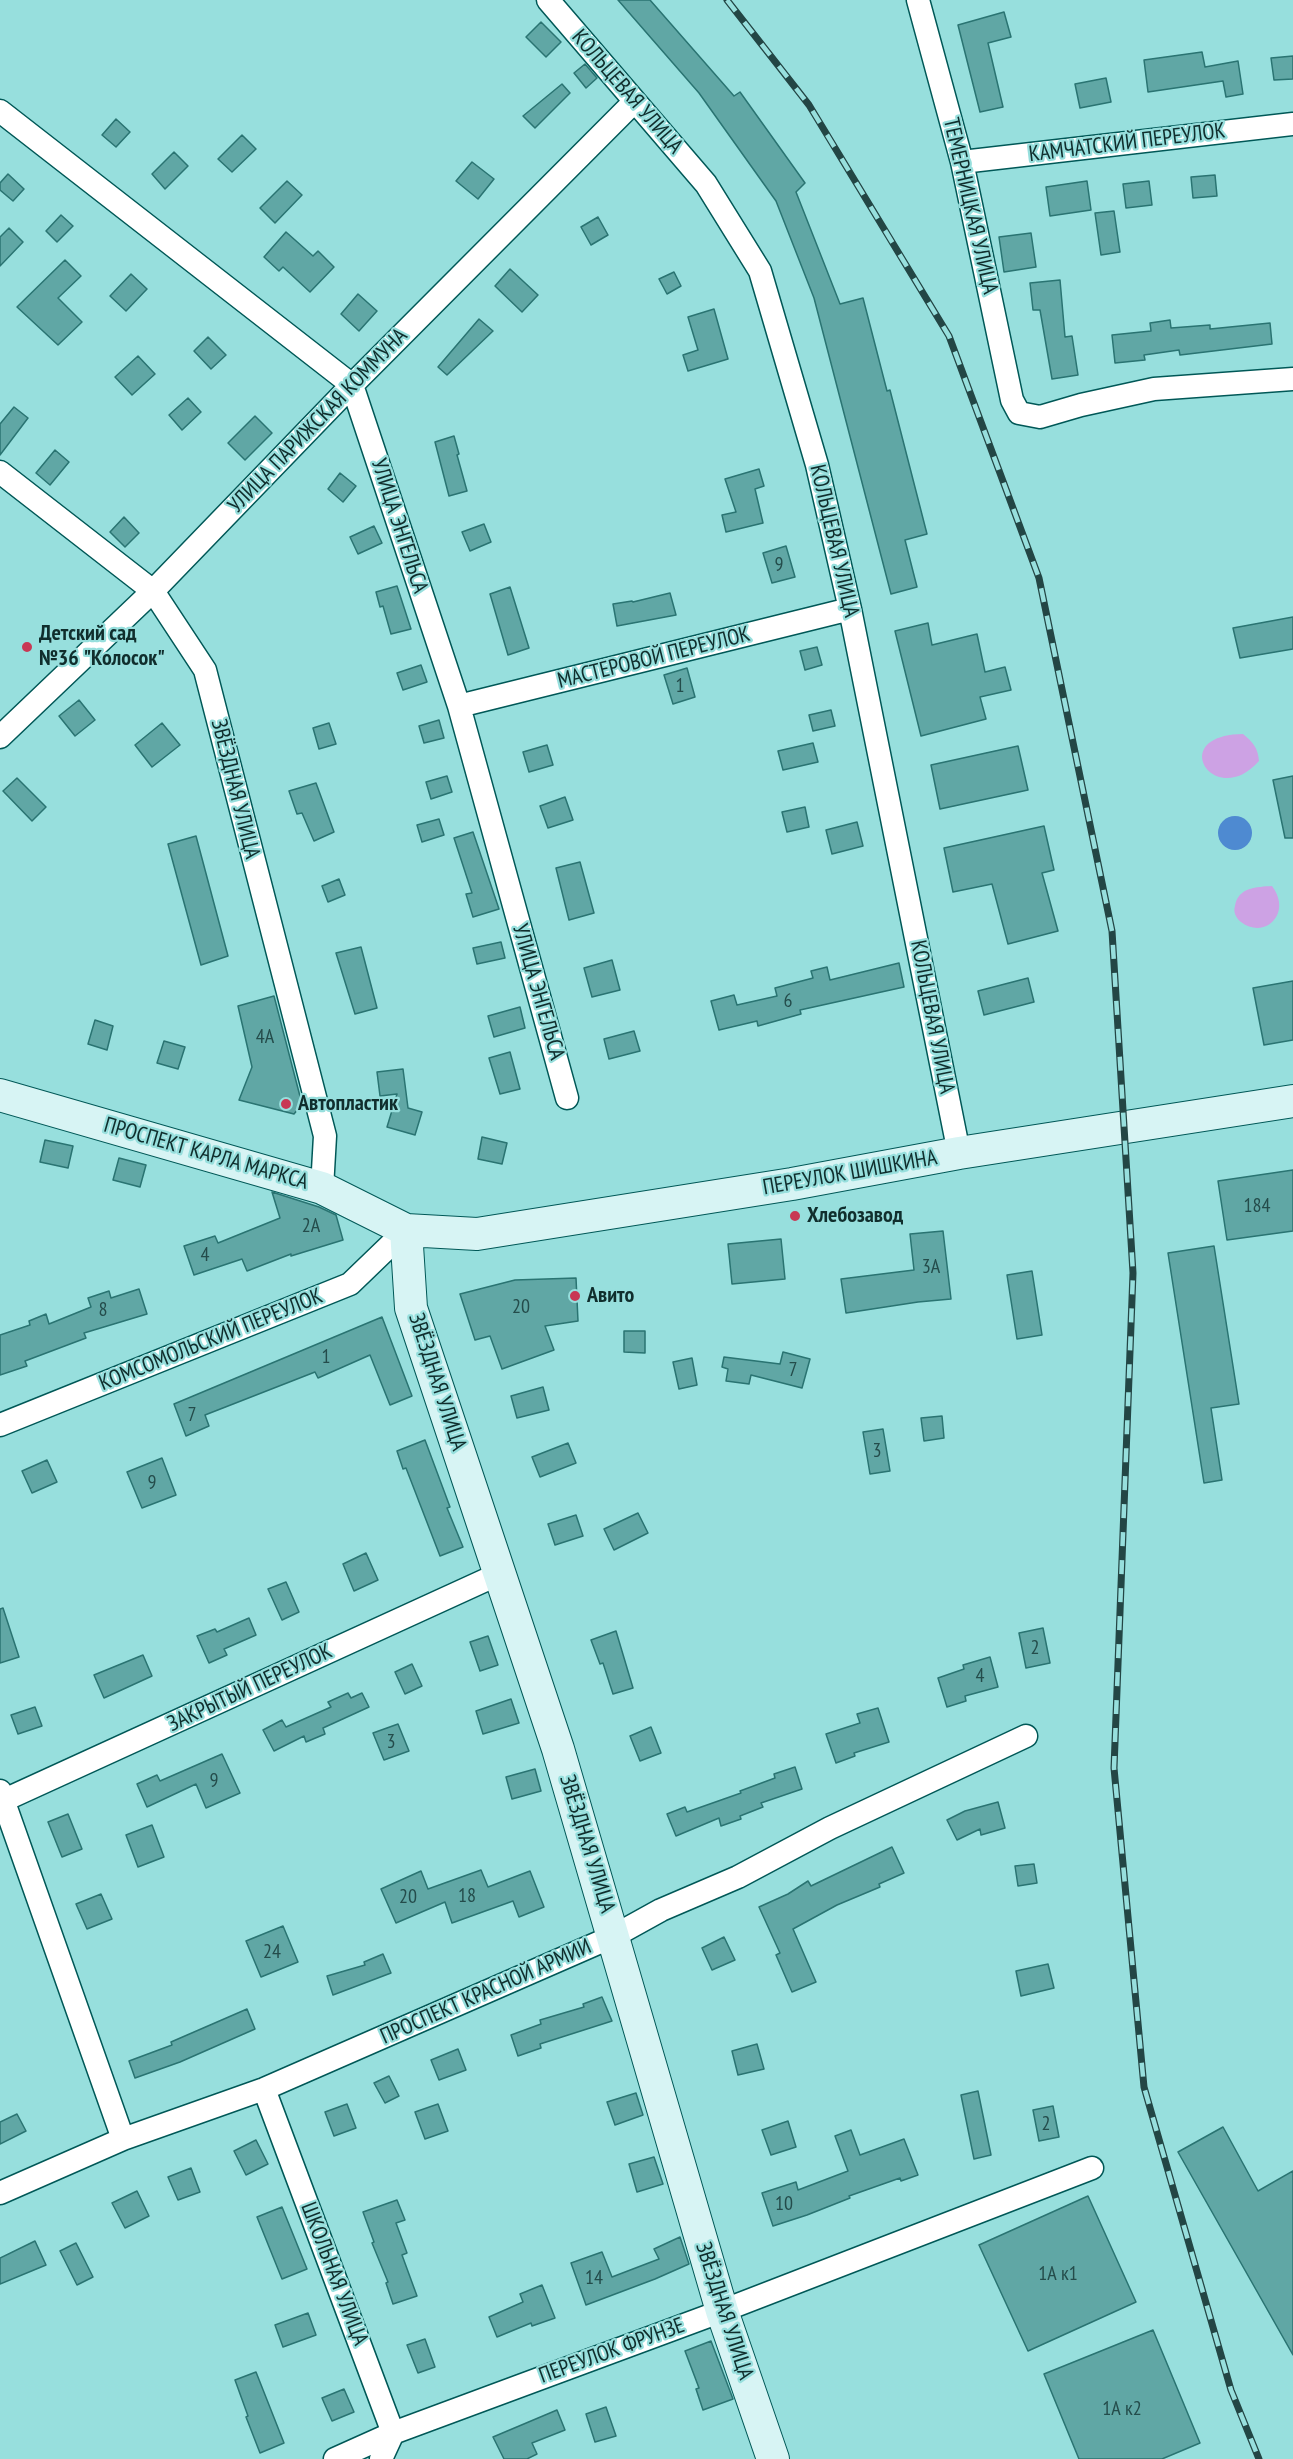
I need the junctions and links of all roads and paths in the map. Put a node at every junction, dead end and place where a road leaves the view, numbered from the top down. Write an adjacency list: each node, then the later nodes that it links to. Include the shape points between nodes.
1 (548, 0): 3 (street, КОЛЬЦЕВАЯ УЛИЦА)
2 (918, 0): 6 (street, ТЕМЕРНИЦКАЯ УЛИЦА)
3 (634, 102): 8 (street, УЛИЦА ПАРИЖСКАЯ КОММУНА); 11 (street, КОЛЬЦЕВАЯ УЛИЦА, via 706,184 760,271 817,465)
4 (0, 111): 8 (street)
5 (1293, 124): 6 (street, КАМЧАТСКИЙ ПЕРЕУЛОК)
6 (962, 162): 7 (street, ТЕМЕРНИЦКАЯ УЛИЦА, via 1012,400 1019,413 1040,417 1154,389)
7 (1293, 379)
8 (352, 385): 10 (street, УЛИЦА ПАРИЖСКАЯ КОММУНА); 12 (street, УЛИЦА ЭНГЕЛЬСА)
9 (0, 472): 10 (street, ЗВЁЗДНАЯ УЛИЦА)
10 (153, 591): 13 (street, УЛИЦА ПАРИЖСКАЯ КОММУНА); 18 (street, ЗВЁЗДНАЯ УЛИЦА, via 205,670 325,1136)
11 (850, 609): 12 (street, МАСТЕРОВОЙ ПЕРЕУЛОК); 17 (street, КОЛЬЦЕВАЯ УЛИЦА)
12 (459, 706): 15 (street, УЛИЦА ЭНГЕЛЬСА)
13 (0, 737)
14 (0, 1095): 18 (main road, ПРОСПЕКТ КАРЛА МАРКСА)
15 (567, 1098)
16 (1293, 1101): 17 (main road, ПЕРЕУЛОК ШИШКИНА)
17 (959, 1153): 19 (main road, ПЕРЕУЛОК ШИШКИНА, via 477,1234)
18 (322, 1188): 19 (main road, ПРОСПЕКТ КАРЛА МАРКСА)
19 (406, 1230): 20 (street, КОМСОМОЛЬСКИЙ ПЕРЕУЛОК, via 350,1284); 21 (main road, ЗВЁЗДНАЯ УЛИЦА, via 411,1308)
20 (0, 1425)
21 (501, 1573): 23 (street, ЗАКРЫТЫЙ ПЕРЕУЛОК); 24 (main road, ЗВЁЗДНАЯ УЛИЦА)
22 (1026, 1736): 24 (street, ПРОСПЕКТ КРАСНОЙ АРМИИ, via 915,1786)
23 (1, 1798): 26 (street)
24 (614, 1936): 25 (street, ПРОСПЕКТ КРАСНОЙ АРМИИ); 29 (main road, ЗВЁЗДНАЯ УЛИЦА)
25 (264, 2089): 26 (street, ПРОСПЕКТ КРАСНОЙ АРМИИ); 30 (street, ШКОЛЬНАЯ УЛИЦА)
26 (123, 2139): 28 (street, ПРОСПЕКТ КРАСНОЙ АРМИИ)
27 (1092, 2168): 29 (street, ПЕРЕУЛОК ФРУНЗЕ)
28 (0, 2193)
29 (722, 2311): 30 (street, ПЕРЕУЛОК ФРУНЗЕ); 33 (main road, ЗВЁЗДНАЯ УЛИЦА)
30 (393, 2433): 31 (street, ПЕРЕУЛОК ФРУНЗЕ); 32 (street)
31 (335, 2459)
32 (381, 2459)
33 (773, 2459)

